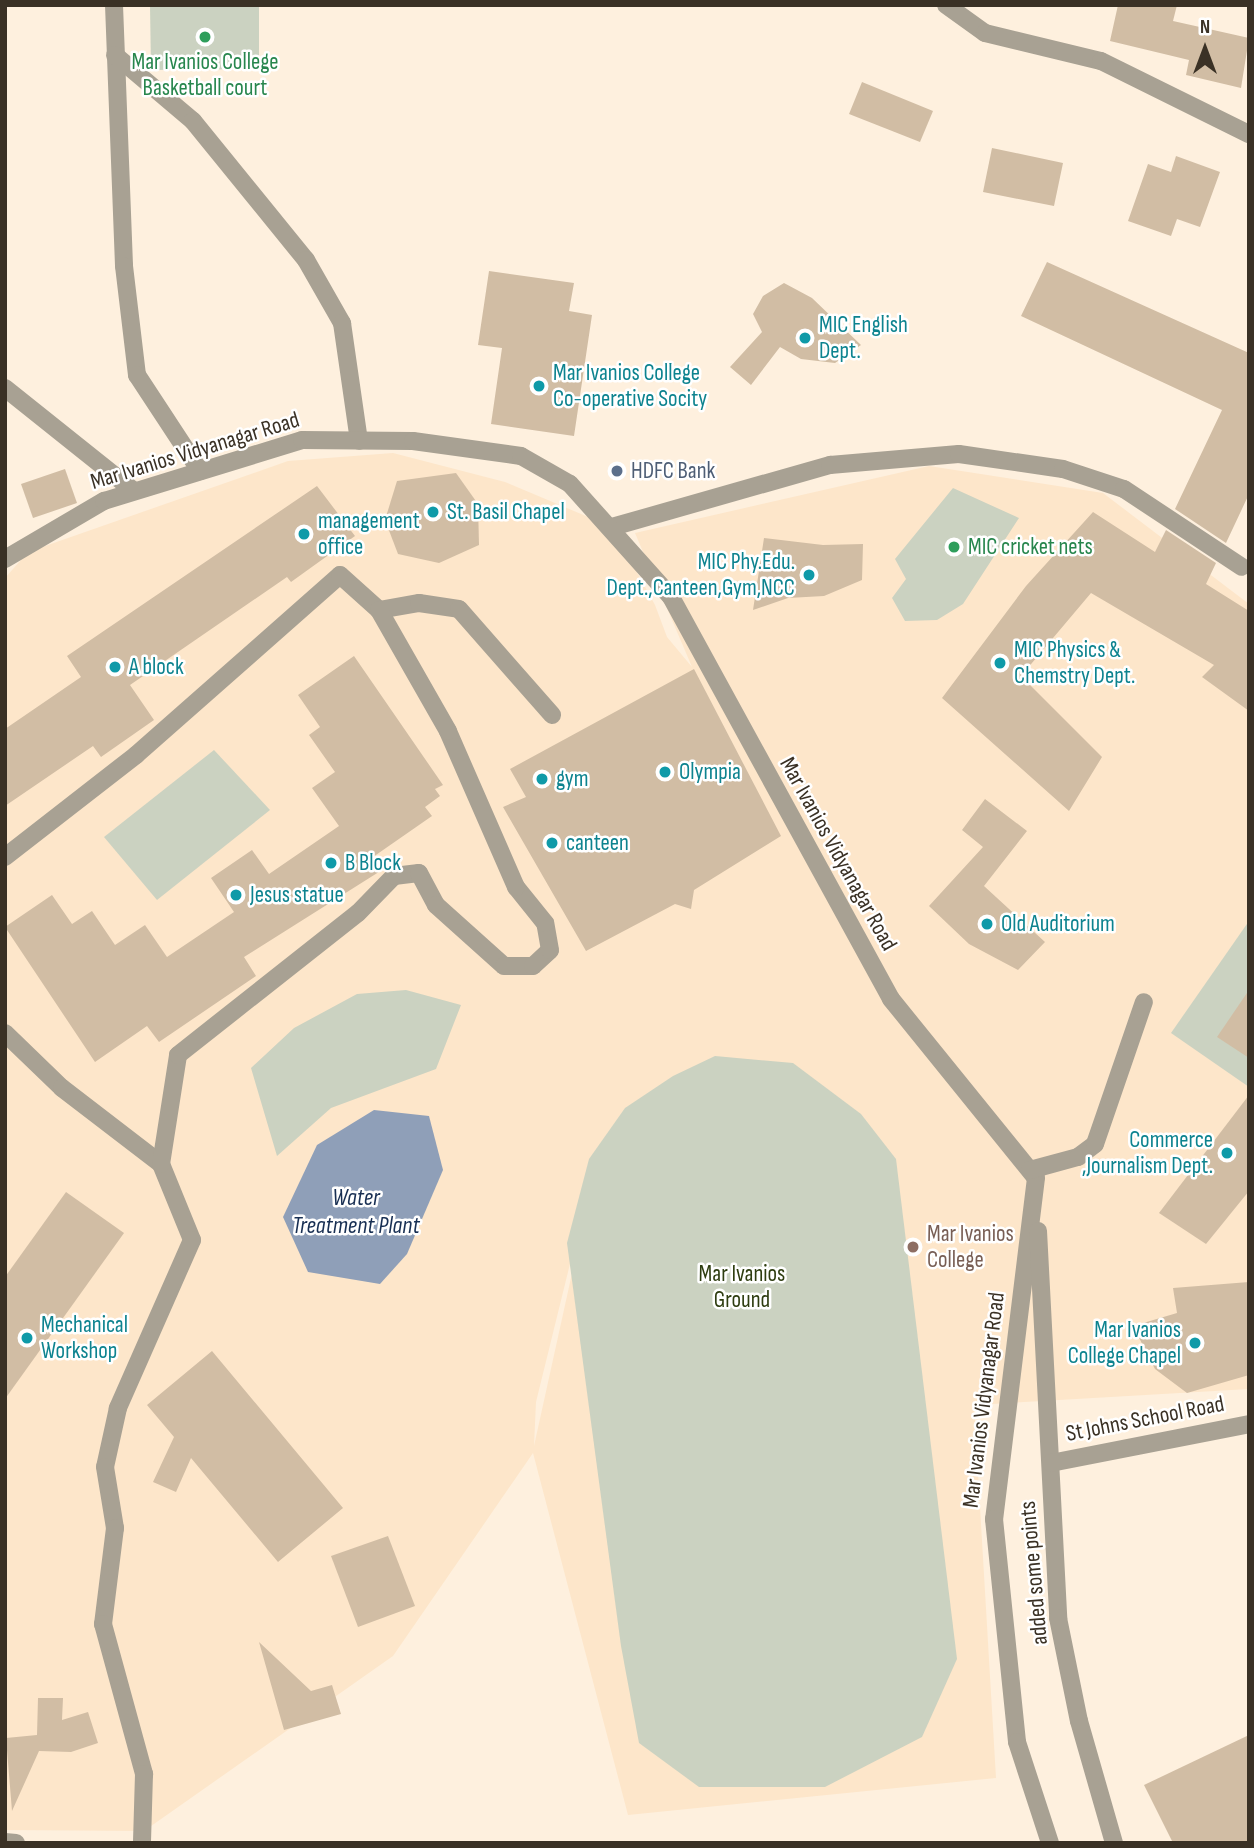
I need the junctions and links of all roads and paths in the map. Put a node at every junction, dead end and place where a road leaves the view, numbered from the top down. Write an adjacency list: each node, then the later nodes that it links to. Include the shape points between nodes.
1 (114, 5): 3 (street)
2 (946, 5): 4 (street, via 985,33 1101,61)
3 (115, 55): 6 (street, via 193,121 306,260 342,323); 7 (street, via 124,266 137,375)
4 (1249, 134)
5 (5, 388): 8 (street)
6 (359, 441): 7 (street, Mar Ivanios Vidyanagar Road, via 302,440); 9 (street, Mar Ivanios Vidyanagar Road, via 413,441 521,456 570,484)
7 (200, 471): 8 (street, Mar Ivanios Vidyanagar Road)
8 (134, 491): 10 (street, Mar Ivanios Vidyanagar Road, via 104,500)
9 (612, 527): 11 (street, via 830,465 959,454 1063,469 1124,489); 18 (street, Mar Ivanios Vidyanagar Road, via 671,597 891,999)
10 (5, 559)
11 (1242, 568)
12 (379, 610): 13 (street, via 419,603 459,609); 14 (street, via 340,575 136,755); 17 (street, via 448,731 516,887 545,922 550,950 533,966 504,966 436,905 419,873 394,876 358,913 242,1000 178,1055)
13 (552, 715)
14 (5, 857)
15 (1144, 1002): 18 (street, via 1095,1144 1078,1157)
16 (5, 1033): 17 (street, via 62,1088)
17 (162, 1164): 23 (street, via 192,1240 118,1408 105,1467 115,1528 103,1624 144,1774)
18 (1033, 1174): 20 (street, added some points); 24 (street, Mar Ivanios Vidyanagar Road, via 994,1519 1017,1742)
19 (1249, 1424): 20 (street, St Johns School Road)
20 (1051, 1463): 25 (street, added some points, via 1058,1618 1079,1721)
21 (5, 1842): 22 (street)
22 (16, 1843)
23 (142, 1843)
24 (1050, 1843)
25 (1114, 1843)

